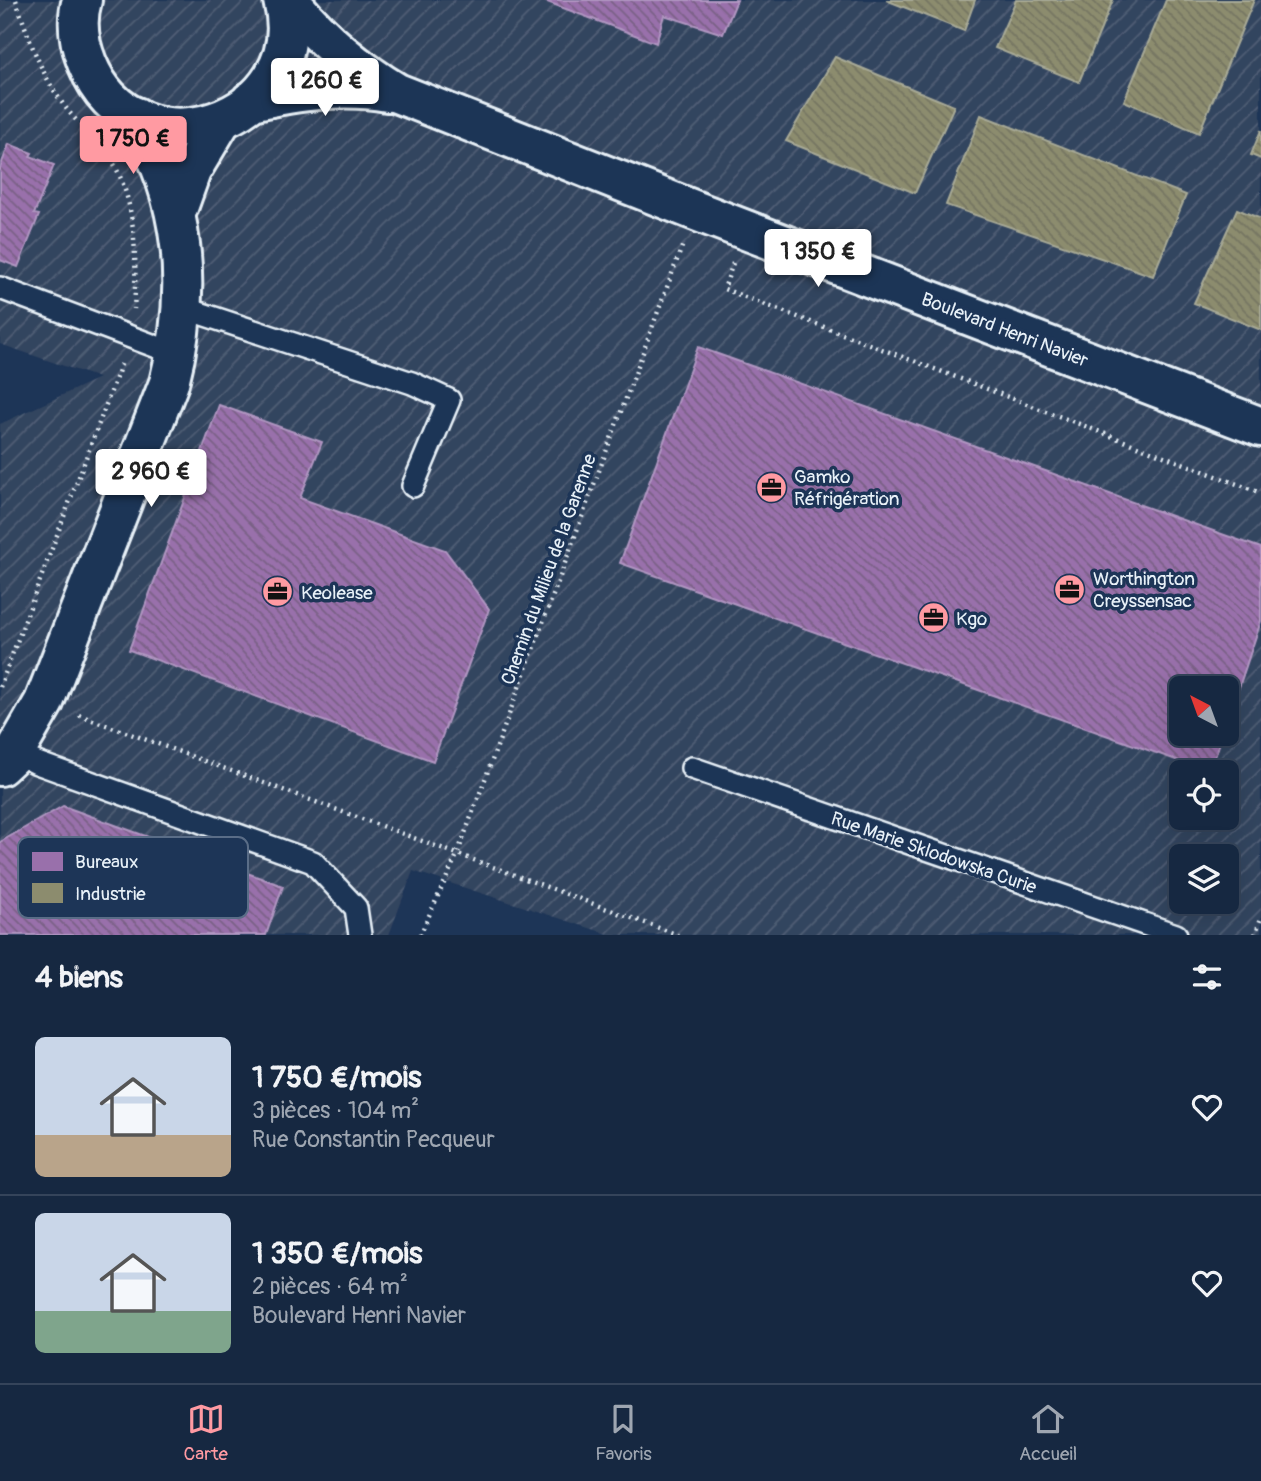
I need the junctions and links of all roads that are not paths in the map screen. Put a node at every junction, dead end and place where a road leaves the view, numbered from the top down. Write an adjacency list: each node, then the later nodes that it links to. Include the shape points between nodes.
1 (283, 0): 5 (main road, via 286,23 273,74)
2 (289, 0): 4 (main road, Boulevard Henri Navier, via 341,56)
3 (74, 11): 6 (main road, via 87,63 103,91)
4 (397, 93): 5 (main road, Boulevard Henri Navier, via 329,87 290,92); 11 (main road, Boulevard Henri Navier)
5 (236, 111): 6 (main road, Boulevard Henri Navier, via 207,125 178,128); 7 (main road, via 191,172)
6 (136, 117): 7 (main road, via 150,141)
7 (176, 213): 9 (main road)
8 (0, 288): 10 (lane)
9 (181, 307): 10 (main road); 12 (lane, via 412,383 449,400)
10 (176, 354): 13 (main road, via 169,383 44,702)
11 (1261, 427)
12 (413, 486)
13 (8, 759): 15 (lane, via 37,763)
14 (692, 768): 18 (lane, Rue Marie Sklodowska Curie)
15 (243, 837)
16 (248, 839): 17 (lane, via 313,862 356,908)
17 (360, 935)
18 (1176, 935)

